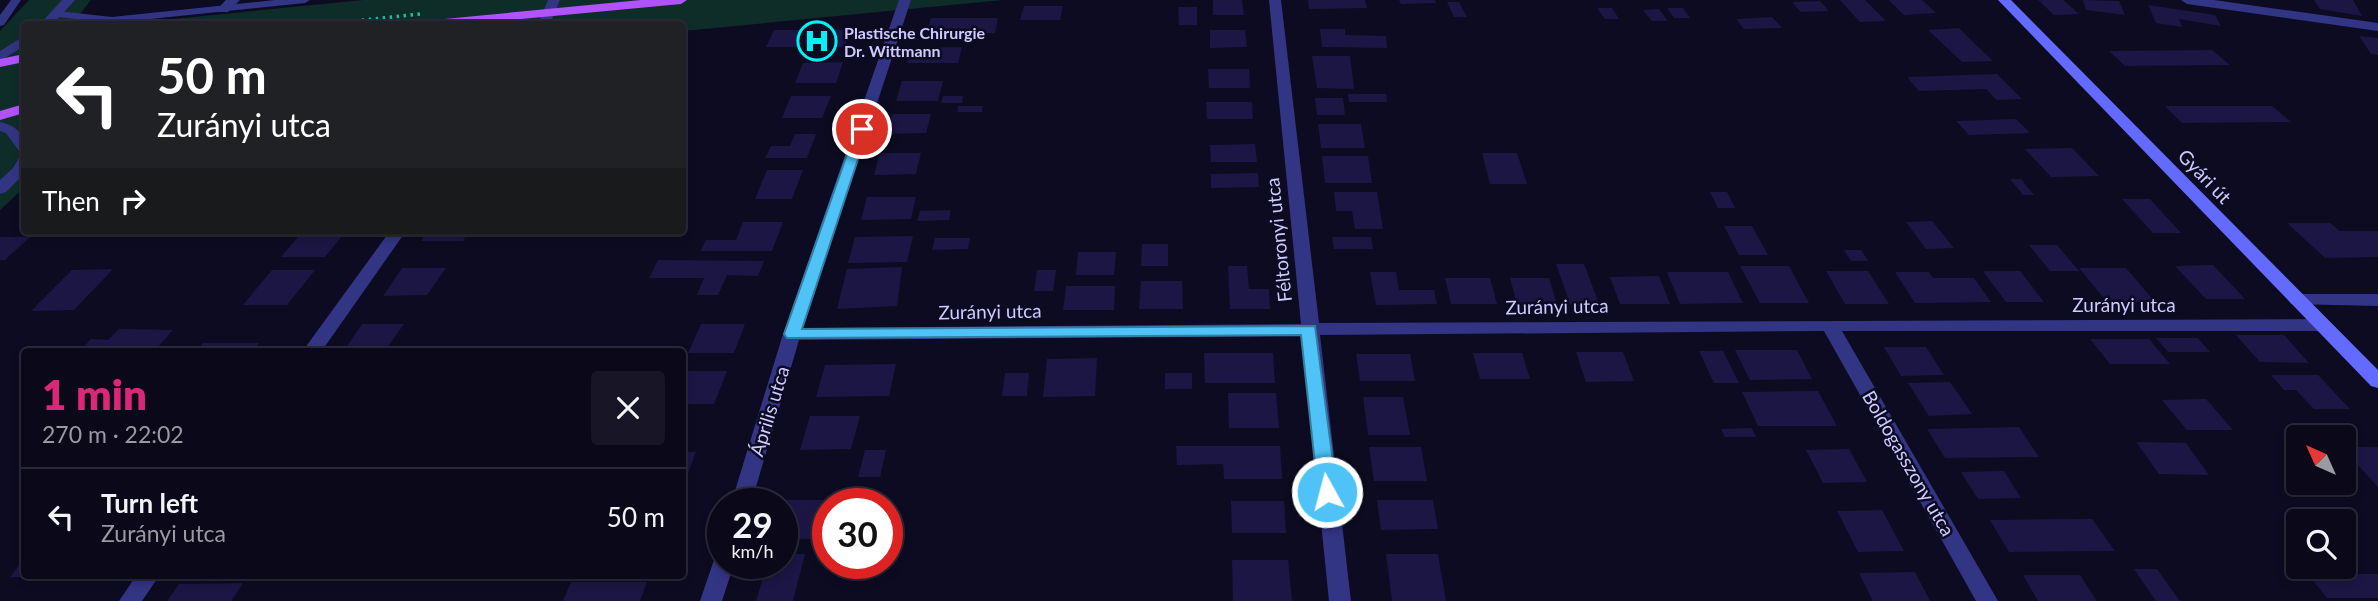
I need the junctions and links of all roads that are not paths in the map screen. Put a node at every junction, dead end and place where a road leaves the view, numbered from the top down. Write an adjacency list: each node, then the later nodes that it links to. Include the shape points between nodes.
1 (16, 0): 13 (lane)
2 (69, 0): 11 (street)
3 (304, 0): 9 (lane)
4 (681, 0): 10 (main road)
5 (905, 0): 29 (street, Április utca)
6 (1275, 0): 28 (street, Féltoronyi utca)
7 (2004, 0): 24 (street, Gyári út)
8 (2187, 0): 14 (street)
9 (228, 4): 11 (lane, via 112,20)
10 (550, 12): 12 (main road)
11 (54, 20)
12 (463, 21)
13 (0, 23)
14 (2378, 27)
15 (21, 42): 16 (street)
16 (0, 57)
17 (21, 59): 18 (main road)
18 (0, 63)
19 (21, 109): 20 (main road)
20 (0, 116)
21 (0, 126): 22 (street, via 11,130)
22 (21, 144)
23 (395, 235): 30 (street)
24 (2297, 300): 25 (street); 27 (street, Gyári út)
25 (2378, 300)
26 (1830, 325): 27 (street, Zurányi utca); 28 (street, Zurányi utca); 38 (street, Boldogasszony utca)
27 (2322, 325): 31 (street, Gyári út)
28 (1309, 330): 29 (street, Zurányi utca); 37 (street, Féltoronyi utca)
29 (792, 334): 32 (street, Április utca)
30 (314, 348)
31 (2378, 381)
32 (746, 488)
33 (146, 579): 35 (street)
34 (718, 579): 36 (street)
35 (130, 601)
36 (711, 601)
37 (1340, 601)
38 (1987, 601)

